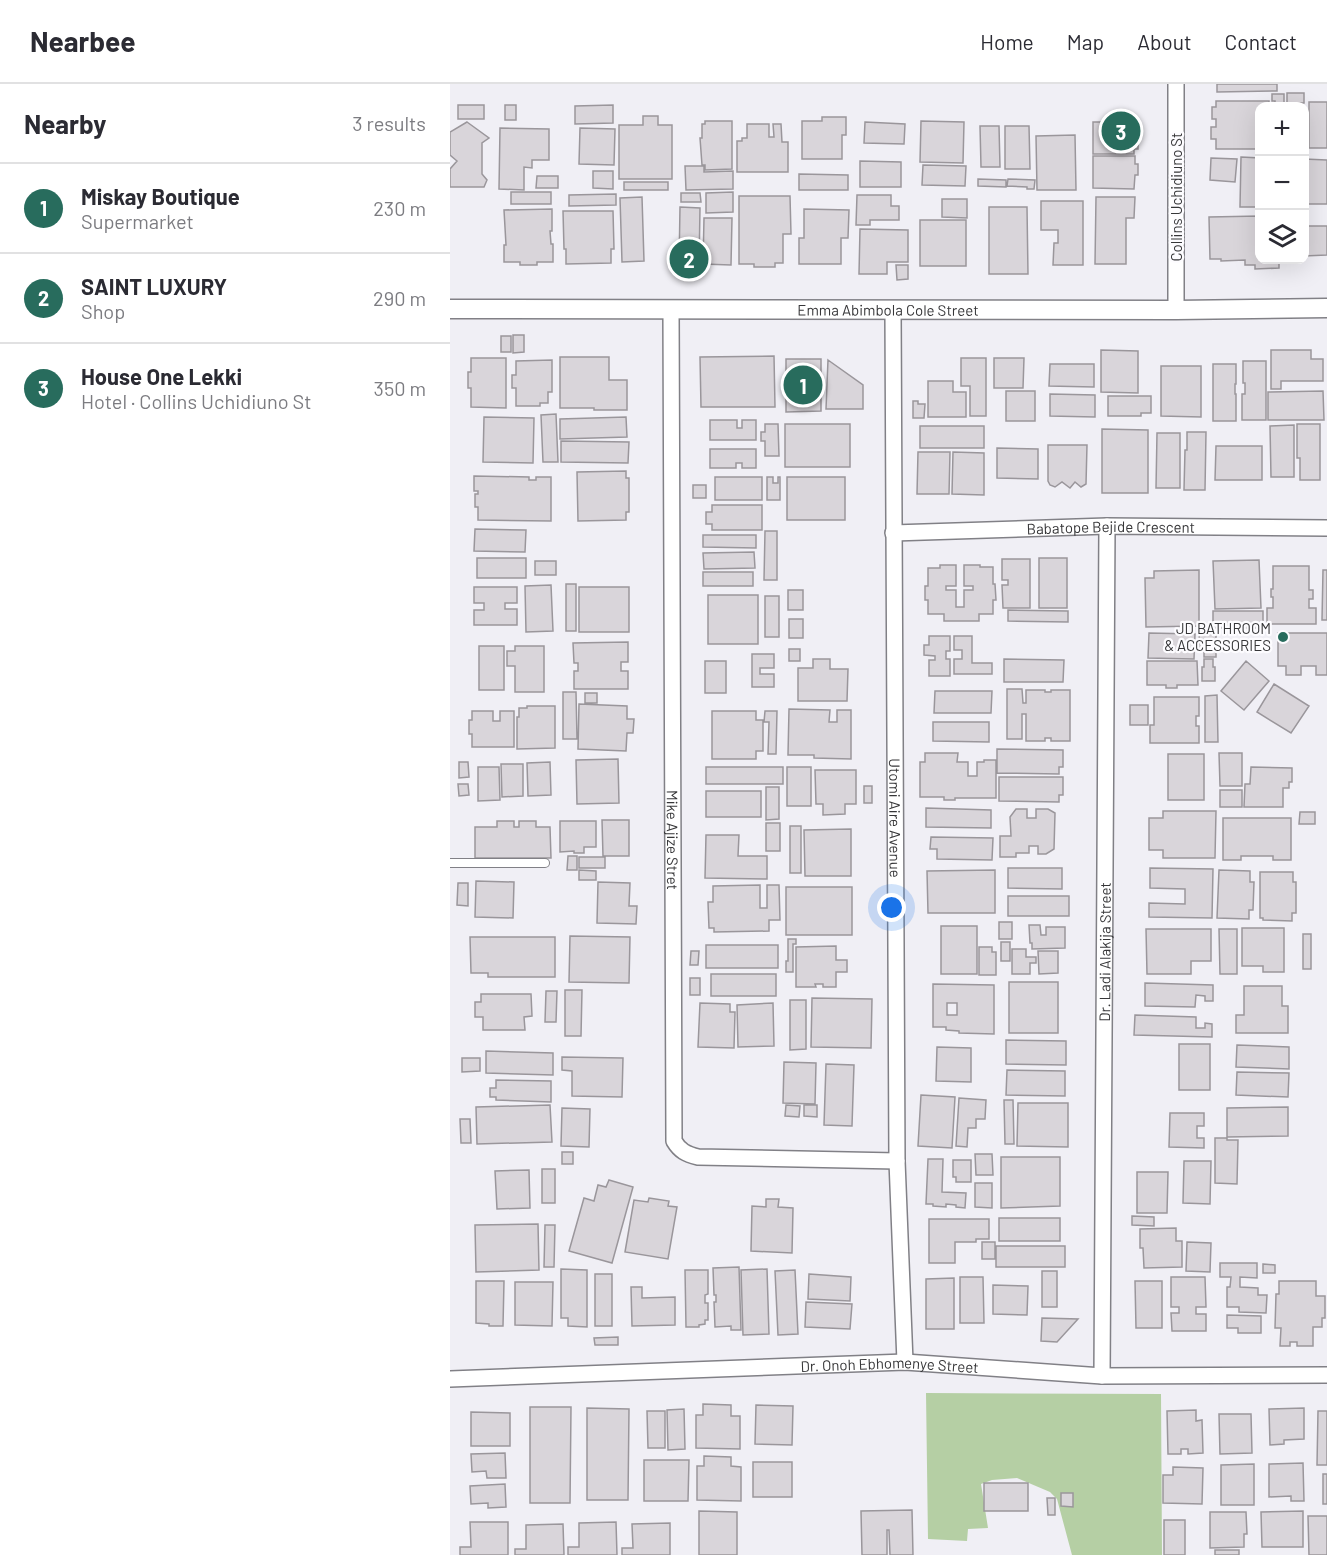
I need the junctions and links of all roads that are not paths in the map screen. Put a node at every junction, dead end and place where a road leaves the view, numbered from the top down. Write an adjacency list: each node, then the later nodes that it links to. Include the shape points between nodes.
1 (1176, 84): 6 (street, Collins Uchidiuno St)
2 (1327, 308): 6 (street, Emma Abimbola Cole Street)
3 (450, 309): 4 (street, Emma Abimbola Cole Street)
4 (670, 309): 5 (street, Emma Abimbola Cole Street); 12 (street, Mike Ajize Stret, via 674,1141 688,1155 698,1157)
5 (892, 310): 6 (street, Emma Abimbola Cole Street); 9 (street, Utomi Aire Avenue)
6 (1176, 310)
7 (1107, 526): 8 (street, Babatope Bejide Crescent); 9 (street, Babatope Bejide Crescent); 15 (street, Dr. Ladi Alakija Street)
8 (1327, 528)
9 (893, 533): 12 (street, Utomi Aire Avenue)
10 (450, 863): 11 (lane)
11 (545, 863)
12 (897, 1161): 13 (street, Utomi Aire Avenue)
13 (905, 1362): 15 (street, Dr. Onoh Ebhomenye Street); 16 (street, Dr. Onoh Ebhomenye Street)
14 (1327, 1375): 15 (street, Dr. Onoh Ebhomenye Street)
15 (1102, 1376)
16 (450, 1379)

